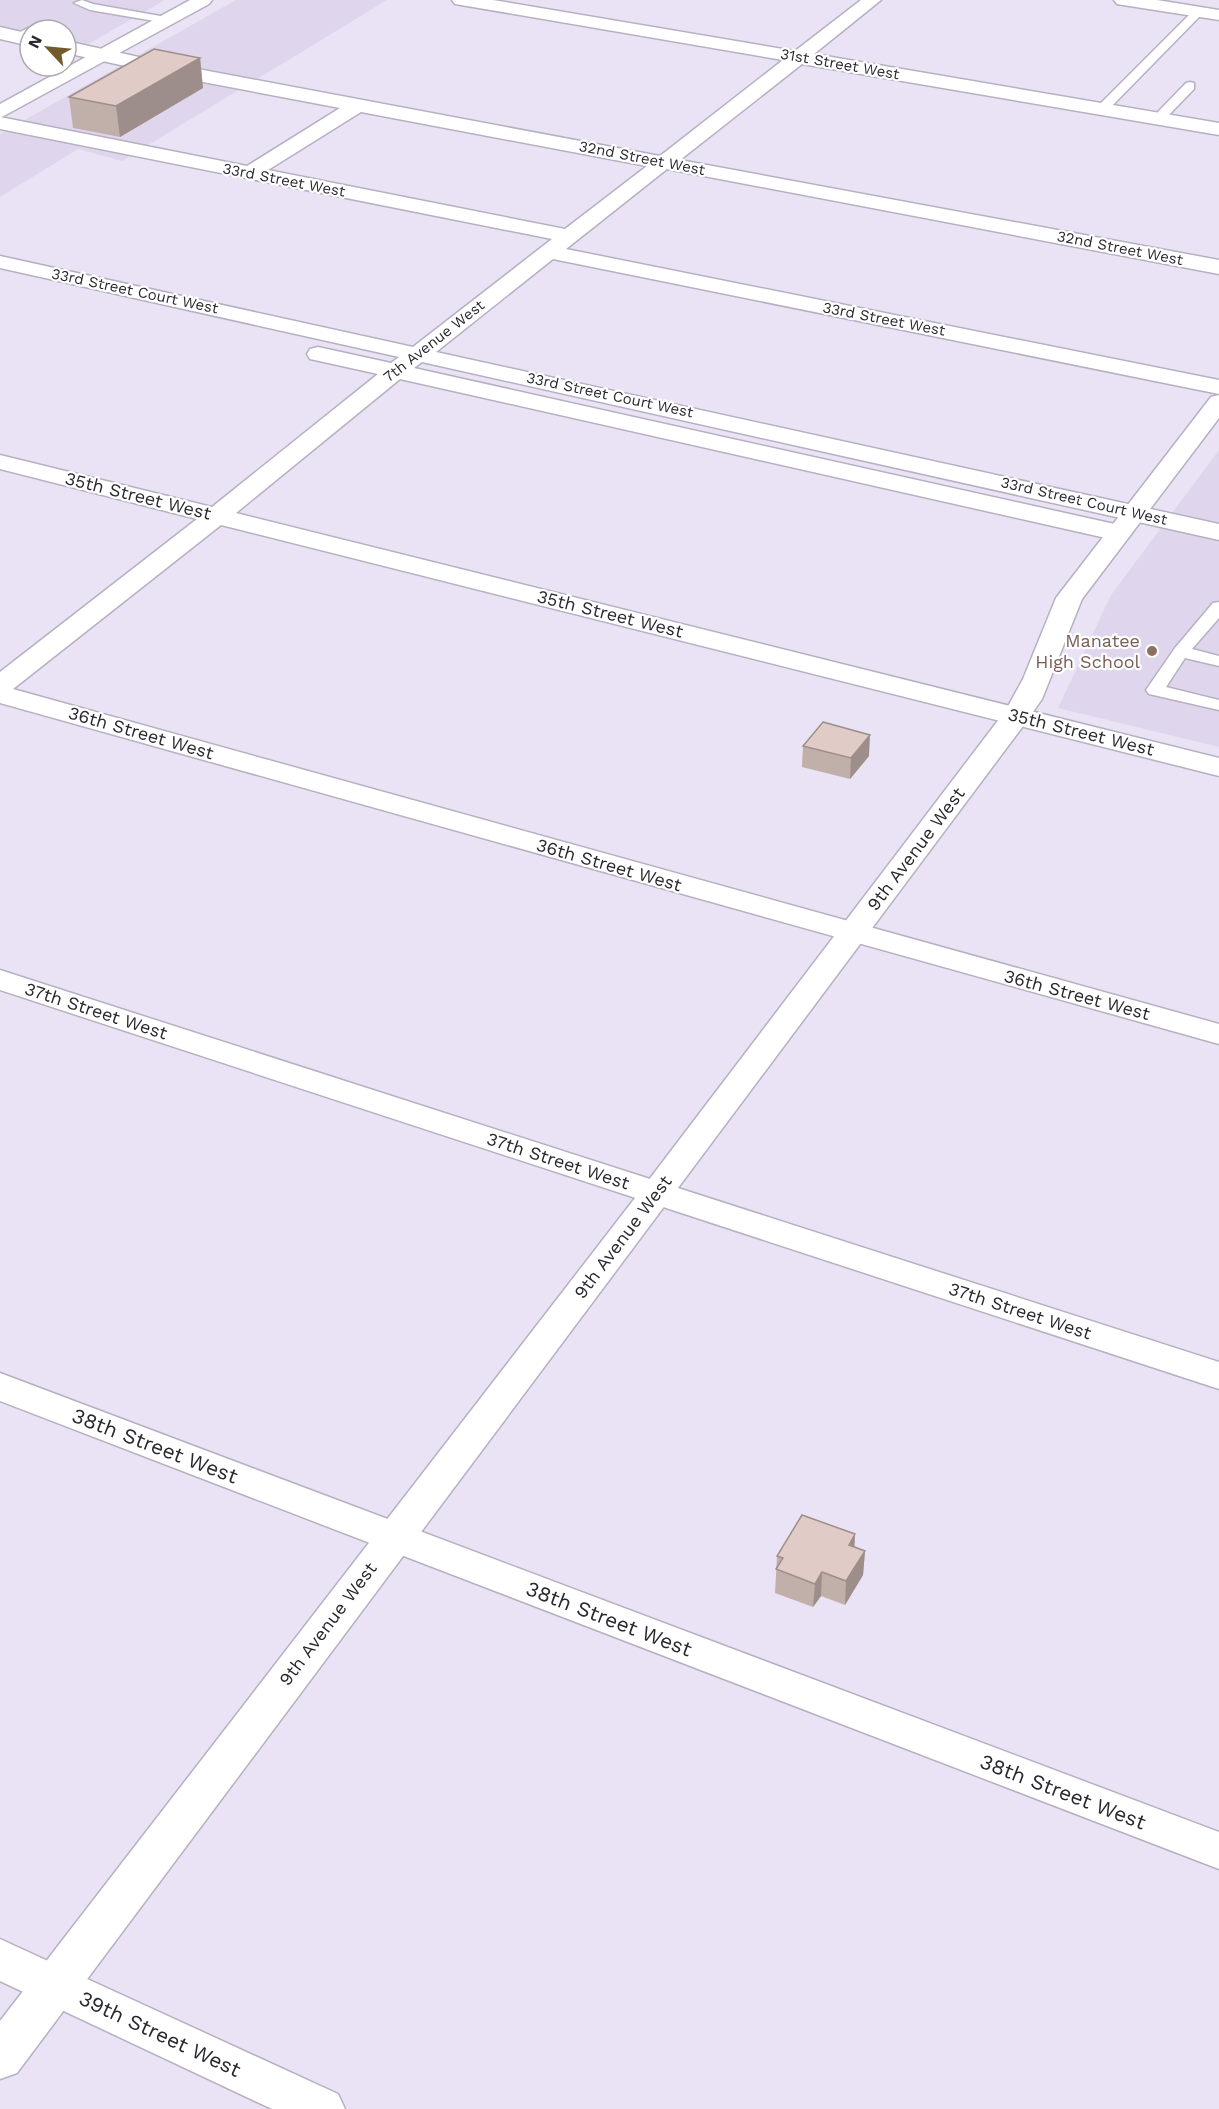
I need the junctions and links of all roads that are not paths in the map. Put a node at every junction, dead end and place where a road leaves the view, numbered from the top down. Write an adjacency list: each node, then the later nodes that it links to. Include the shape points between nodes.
1 (203, 0): 8 (street)
2 (461, 0): 11 (street, 31st Street West)
3 (872, 0): 11 (street, 7th Avenue West)
4 (1123, 0): 6 (street)
5 (80, 3): 8 (lane)
6 (1195, 7): 7 (street); 14 (lane)
7 (1219, 15)
8 (166, 20): 10 (street)
9 (78, 50): 10 (street, 32nd Street West)
10 (103, 55): 13 (street, 32nd Street West); 16 (street)
11 (799, 57): 14 (street, 31st Street West); 21 (street, 7th Avenue West)
12 (1190, 86): 17 (lane)
13 (358, 105): 15 (street, 32nd Street West); 23 (street)
14 (1102, 109): 17 (street, 31st Street West)
15 (389, 111): 19 (street); 21 (street, 32nd Street West)
16 (0, 112)
17 (1159, 118): 20 (street, 31st Street West)
18 (0, 123): 23 (street, 33rd Street West)
19 (369, 123)
20 (1219, 129)
21 (664, 162): 25 (street, 7th Avenue West); 28 (street, 32nd Street West)
22 (302, 167): 24 (street)
23 (250, 173): 24 (street, 33rd Street West)
24 (282, 180): 25 (street, 33rd Street West)
25 (568, 236): 26 (street, 7th Avenue West)
26 (549, 252): 30 (street, 7th Avenue West); 32 (street, 33rd Street West)
27 (0, 262): 30 (street, 33rd Street Court West)
28 (1219, 267)
29 (0, 284): 31 (street, 33rd Street Court West)
30 (420, 353): 31 (street, 7th Avenue West); 36 (street, 33rd Street Court West)
31 (395, 372): 35 (street, 7th Avenue West); 36 (street, 33rd Street Court West)
32 (1219, 387)
33 (1219, 402): 36 (street, 9th Avenue West)
34 (0, 462): 35 (street, 35th Street West)
35 (217, 516): 41 (street, 7th Avenue West); 44 (street, 35th Street West)
36 (1127, 522): 37 (street, 33rd Street Court West); 44 (street, 9th Avenue West, via 1069,598 1037,679)
37 (1219, 532)
38 (1219, 607): 39 (lane)
39 (1181, 652): 40 (lane); 43 (lane, via 1155,690)
40 (1219, 661)
41 (0, 686)
42 (0, 693): 46 (street, 36th Street West)
43 (1219, 705)
44 (1016, 716): 45 (street, 35th Street West); 46 (street, 9th Avenue West)
45 (1219, 767)
46 (853, 933): 48 (street, 36th Street West); 49 (street, 9th Avenue West)
47 (0, 980): 49 (street, 37th Street West)
48 (1219, 1034)
49 (657, 1192): 50 (street, 37th Street West); 52 (street, 9th Avenue West)
50 (1219, 1376)
51 (0, 1386): 52 (street, 38th Street West)
52 (394, 1537): 53 (street, 38th Street West); 55 (street, 9th Avenue West)
53 (1219, 1851)
54 (0, 1959): 55 (street, 39th Street West)
55 (56, 1984): 56 (street, 9th Avenue West); 57 (street, 39th Street West)
56 (0, 2058)
57 (321, 2109)

